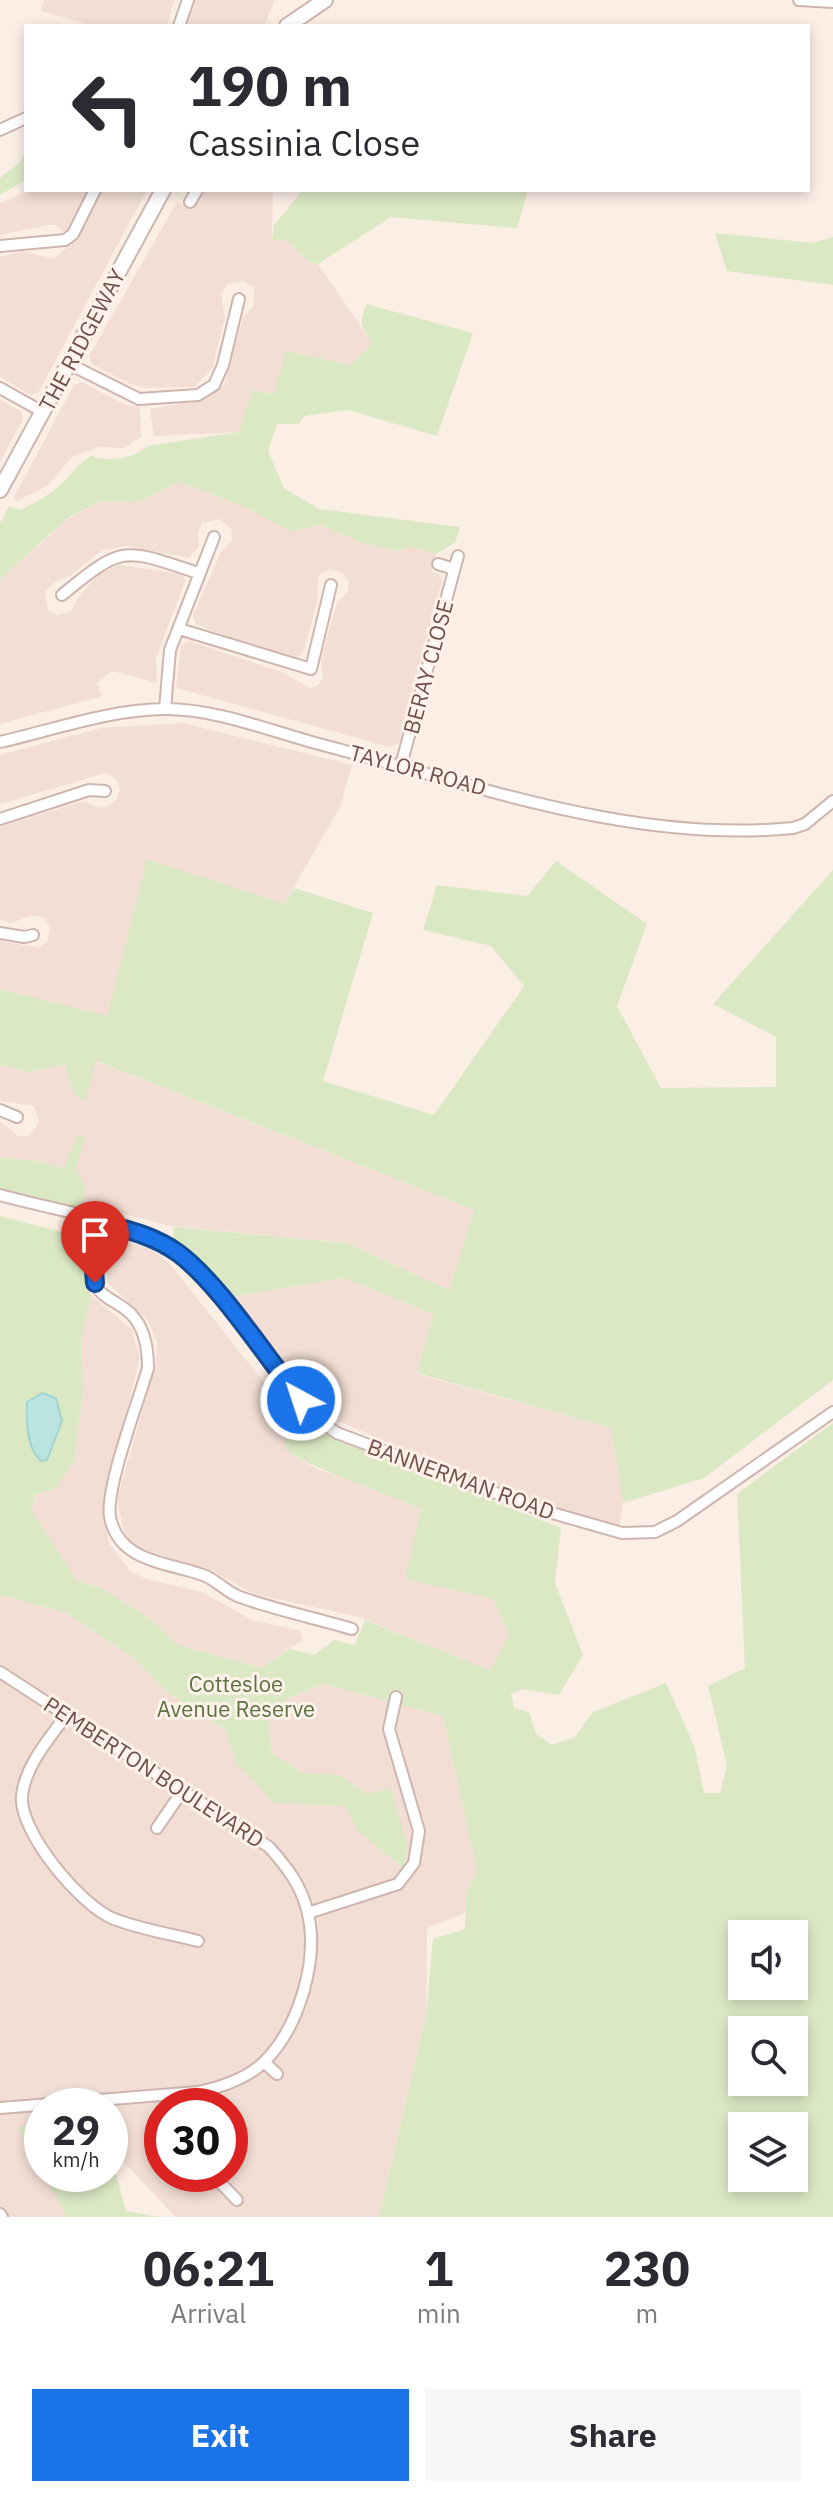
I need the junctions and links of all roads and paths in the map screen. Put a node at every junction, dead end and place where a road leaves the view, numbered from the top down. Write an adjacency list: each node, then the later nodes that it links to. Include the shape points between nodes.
1 (188, 0): 5 (street)
2 (799, 0): 4 (street)
3 (316, 2): 6 (street)
4 (833, 2)
5 (180, 24)
6 (289, 24)
7 (24, 119): 8 (street)
8 (0, 130)
9 (94, 192): 13 (street, via 65,240)
10 (162, 192): 15 (street, THE RIDGEWAY)
11 (196, 192): 12 (street)
12 (190, 202)
13 (0, 246)
14 (239, 299): 15 (street, via 223,365 214,385 198,395 139,399)
15 (69, 364): 17 (street, THE RIDGEWAY)
16 (0, 388): 17 (street)
17 (43, 412): 18 (street, THE RIDGEWAY)
18 (0, 490)
19 (214, 537): 23 (street)
20 (458, 556): 22 (street, BERAY CLOSE)
21 (438, 564): 22 (street, BERAY CLOSE)
22 (454, 569): 29 (street, BERAY CLOSE)
23 (198, 573): 25 (street, via 130,554 105,560); 26 (street)
24 (331, 585): 26 (street, via 311,669)
25 (62, 595)
26 (179, 629): 27 (street, via 170,650)
27 (165, 709): 28 (street, TAYLOR ROAD, via 131,711); 29 (street, TAYLOR ROAD, via 197,711)
28 (0, 742)
29 (401, 765): 31 (street, TAYLOR ROAD, via 611,818 670,827 793,828)
30 (105, 791): 32 (street, via 89,790)
31 (833, 801)
32 (0, 819)
33 (0, 933): 34 (street)
34 (33, 935)
35 (0, 1110): 36 (street)
36 (17, 1117)
37 (0, 1195): 38 (street, BANNERMAN ROAD)
38 (104, 1224): 39 (street, BANNERMAN ROAD, via 144,1234 179,1254 222,1299 318,1420 337,1433 538,1509 622,1533 655,1532 677,1521); 40 (street, via 93,1258 95,1283 141,1328 148,1368 113,1489 110,1516 116,1532 140,1557 207,1576 238,1597)
39 (833, 1412)
40 (352, 1629)
41 (0, 1672): 43 (street, PEMBERTON BOULEVARD)
42 (396, 1697): 46 (street, via 389,1729 419,1831 414,1863 398,1884)
43 (67, 1714): 44 (street, PEMBERTON BOULEVARD); 47 (street, via 27,1777 22,1795 25,1822 94,1908 113,1919)
44 (183, 1790): 45 (street); 46 (street, PEMBERTON BOULEVARD, via 269,1847 286,1866)
45 (157, 1828)
46 (308, 1913): 48 (street, PEMBERTON BOULEVARD, via 304,1985 288,2030)
47 (198, 1941)
48 (264, 2062): 49 (street); 50 (street, PEMBERTON BOULEVARD)
49 (277, 2074)
50 (211, 2088)
51 (144, 2096): 52 (street, PEMBERTON BOULEVARD)
52 (0, 2108)
53 (229, 2192): 54 (street)
54 (237, 2200)

